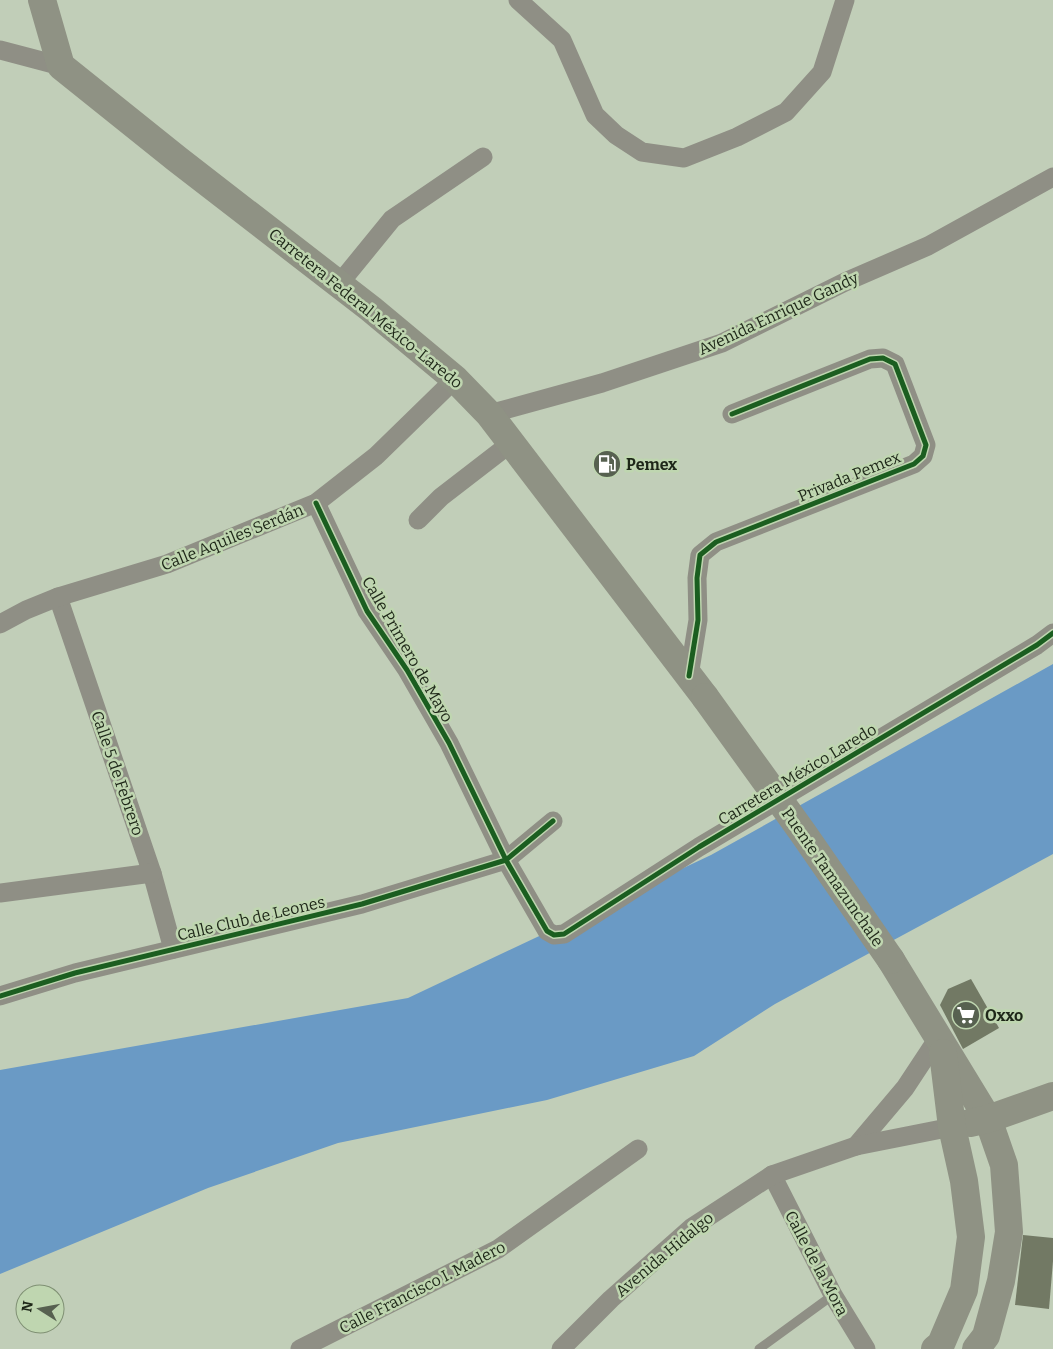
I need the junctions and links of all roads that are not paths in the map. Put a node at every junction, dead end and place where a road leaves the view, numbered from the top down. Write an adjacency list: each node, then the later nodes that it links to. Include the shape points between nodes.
1 (42, 0): 5 (main road)
2 (518, 0): 3 (street, via 562,40 595,115 616,135 642,152 684,158 737,137 786,112 822,72)
3 (845, 0)
4 (0, 50): 5 (street)
5 (60, 66): 8 (main road, Carretera Federal México-Laredo)
6 (482, 157): 8 (street, via 392,219)
7 (1053, 177): 10 (street, Avenida Enrique Gandy, via 928,246 845,282 722,343 602,383)
8 (339, 284): 9 (main road, Carretera Federal México-Laredo)
9 (455, 379): 10 (main road, Carretera Federal México-Laredo); 13 (street, Calle Aquiles Serdán, via 376,456)
10 (489, 414): 12 (main road, Carretera Federal México-Laredo)
11 (732, 414): 18 (street, Privada Pemex, via 870,359 883,358 895,364 926,445 923,456 914,464 716,542 700,555)
12 (511, 443): 14 (street, via 441,497); 18 (main road, Carretera Federal México-Laredo)
13 (316, 503): 15 (street, Calle Aquiles Serdán, via 167,564); 20 (street, Calle Primero de Mayo, via 367,611 407,670 449,743)
14 (418, 520)
15 (58, 598): 16 (street, Calle Aquiles Serdán); 21 (street, Calle 5 de Febrero)
16 (0, 624)
17 (1053, 633): 23 (street, Carretera México Laredo, via 699,847 564,934)
18 (697, 686): 26 (main road, Puente Tamazunchale, bridge, via 891,960)
19 (552, 821): 20 (street)
20 (506, 860): 23 (street, Calle Primero de Mayo, via 547,930); 24 (street, Calle Club de Leones, via 362,904)
21 (152, 873): 22 (street); 24 (street, Calle 5 de Febrero)
22 (0, 893)
23 (554, 935)
24 (173, 949): 25 (street, Calle Club de Leones, via 75,973)
25 (0, 996)
26 (940, 1041): 28 (main road); 29 (main road); 30 (street)
27 (1053, 1096): 28 (main road)
28 (988, 1119): 29 (main road); 39 (main road, via 1004,1165 1010,1232 986,1336)
29 (952, 1127): 30 (street, Avenida Hidalgo); 38 (main road, via 964,1181 971,1236 964,1290 941,1344)
30 (856, 1146): 32 (street, Avenida Hidalgo)
31 (638, 1149): 34 (street, Calle Francisco I. Madero, via 498,1250)
32 (772, 1175): 33 (street, Calle de la Mora); 35 (street, Avenida Hidalgo, via 691,1228 611,1299)
33 (832, 1295): 36 (lane); 37 (street, Calle de la Mora)
34 (300, 1349)
35 (561, 1349)
36 (759, 1349)
37 (866, 1349)
38 (935, 1349)
39 (977, 1349)

